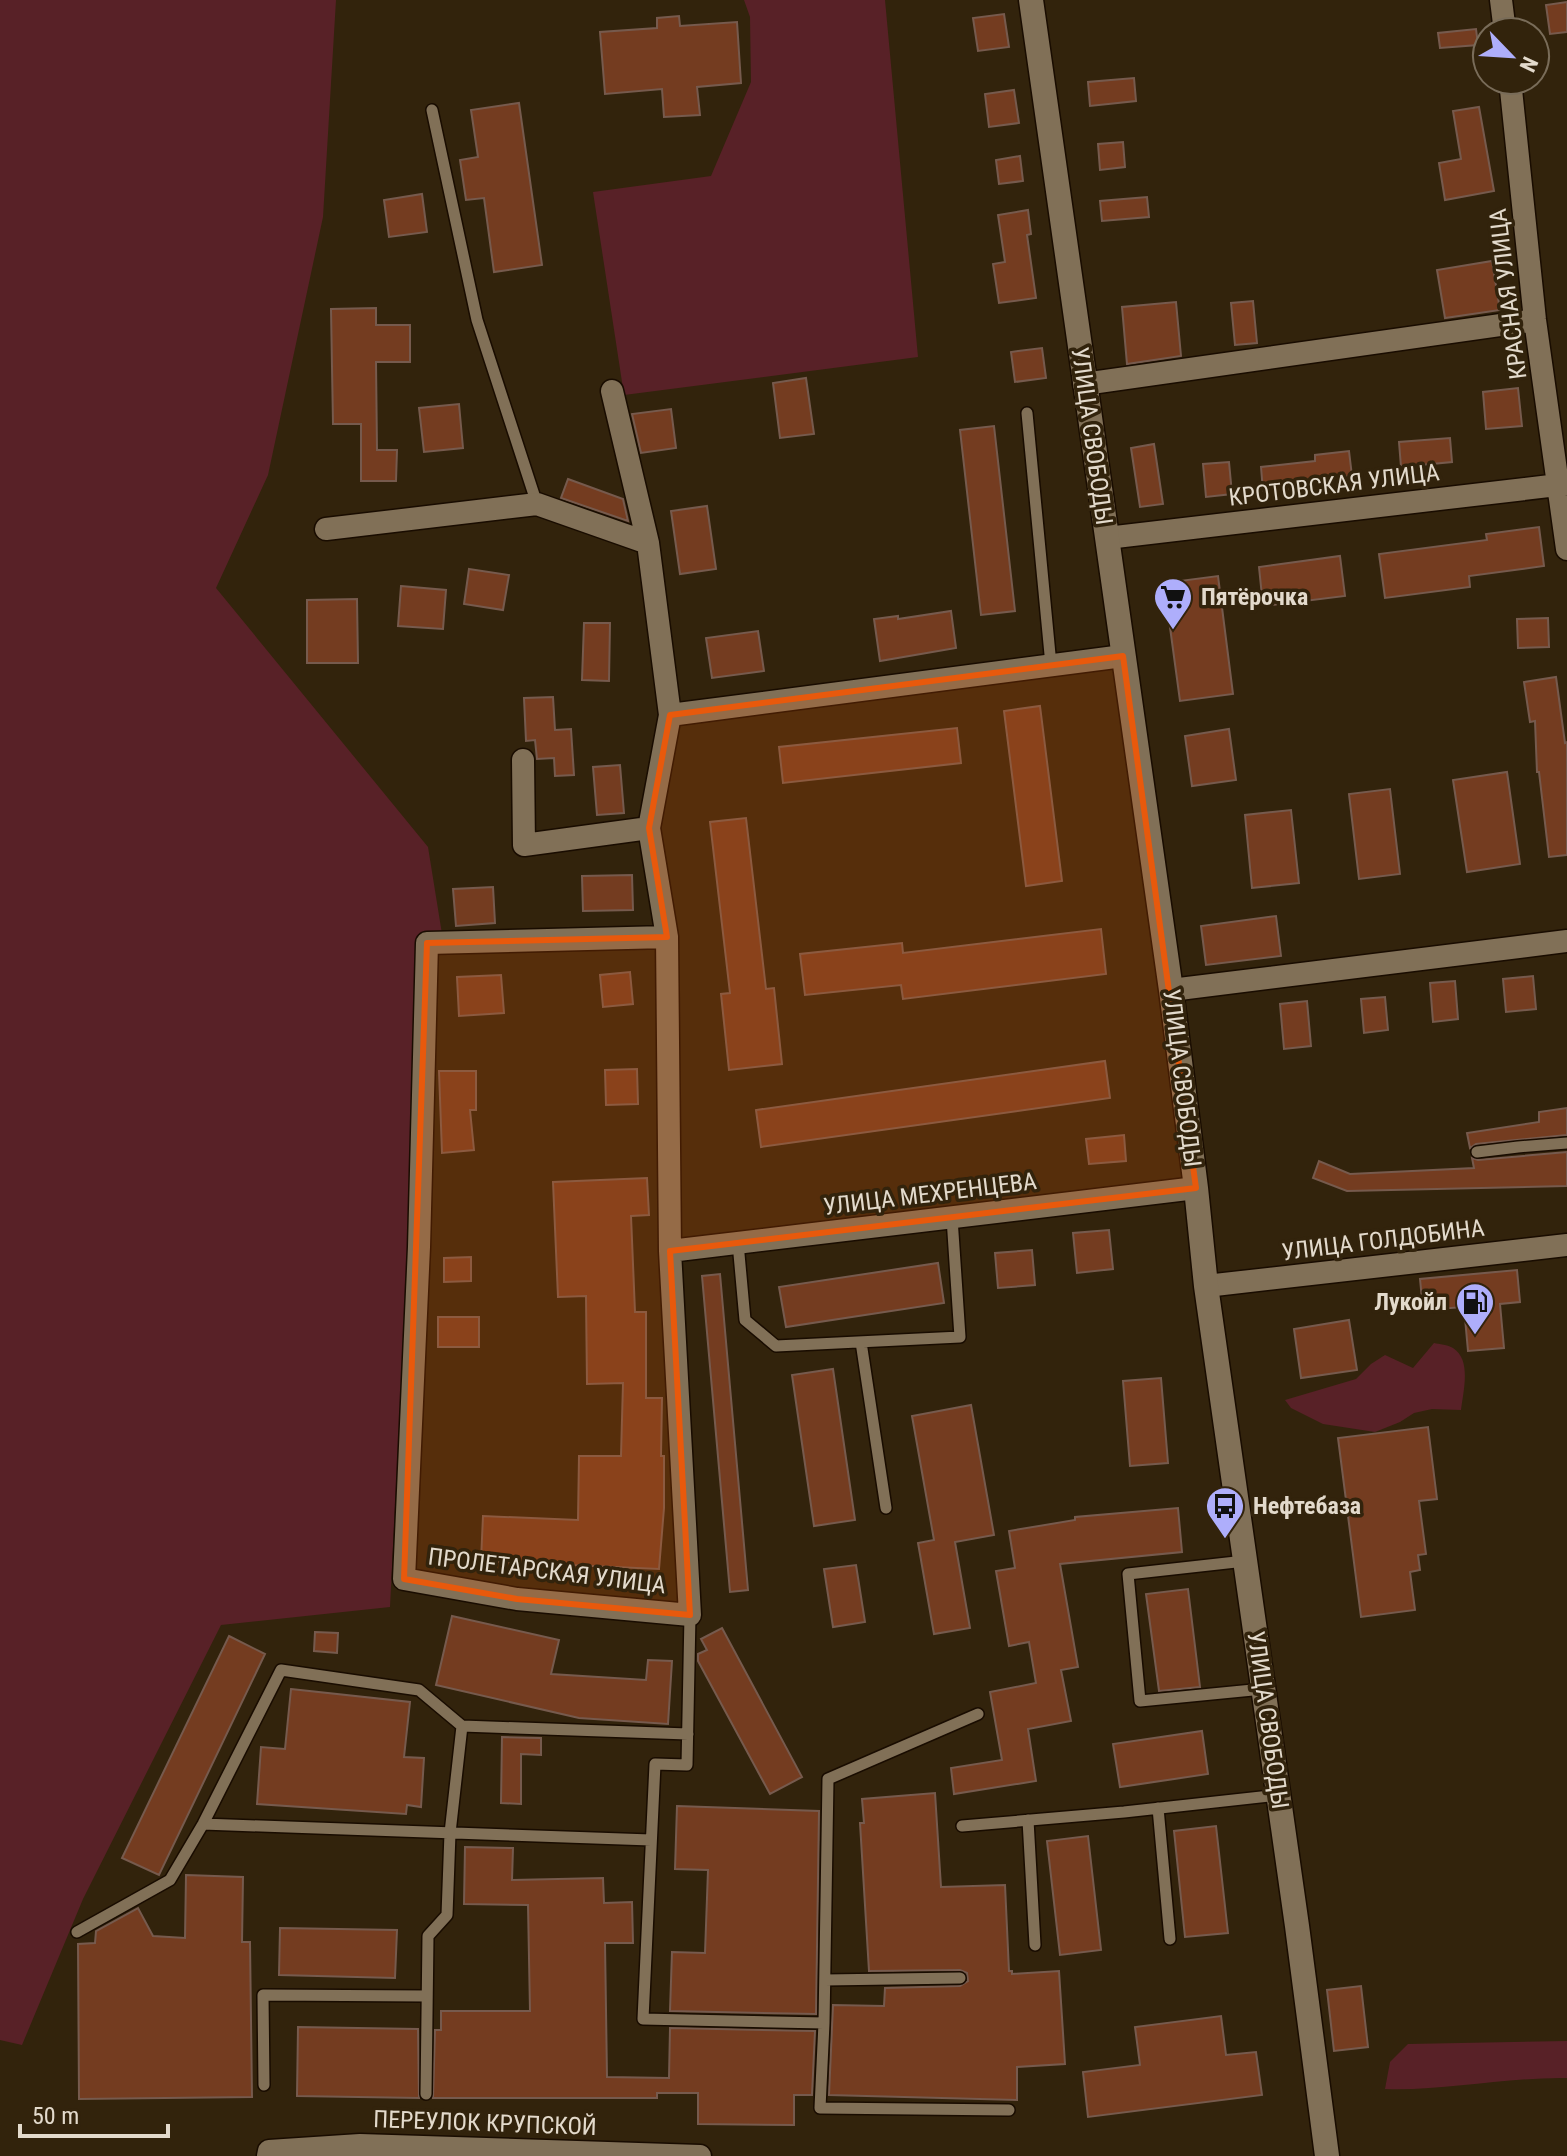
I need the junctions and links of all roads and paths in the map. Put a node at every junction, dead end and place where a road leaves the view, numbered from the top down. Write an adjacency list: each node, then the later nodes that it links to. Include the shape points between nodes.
1 (1031, 0): 5 (main road, УЛИЦА СВОБОДЫ)
2 (1512, 96): 4 (street, КРАСНАЯ УЛИЦА)
3 (432, 110): 9 (lane, via 477,320)
4 (1535, 320): 5 (street); 8 (street, КРАСНАЯ УЛИЦА)
5 (1084, 384): 11 (main road, УЛИЦА СВОБОДЫ)
6 (612, 391): 12 (street, ПРОЛЕТАРСКАЯ УЛИЦА)
7 (1027, 413): 15 (lane)
8 (1563, 484): 11 (street, КРОТОВСКАЯ УЛИЦА); 13 (street, КРАСНАЯ УЛИЦА)
9 (537, 504): 10 (street); 12 (street)
10 (326, 529)
11 (1107, 538): 14 (main road, УЛИЦА СВОБОДЫ)
12 (648, 543): 16 (street, ПРОЛЕТАРСКАЯ УЛИЦА)
13 (1567, 549)
14 (1123, 656): 15 (street); 21 (main road, УЛИЦА СВОБОДЫ)
15 (1051, 665): 16 (street)
16 (670, 715): 18 (street, ПРОЛЕТАРСКАЯ УЛИЦА)
17 (523, 760): 18 (street, via 524,845)
18 (649, 828): 19 (street, ПРОЛЕТАРСКАЯ УЛИЦА)
19 (667, 937): 28 (street, ПРОЛЕТАРСКАЯ УЛИЦА); 33 (street, ПРОЛЕТАРСКАЯ УЛИЦА, via 427,943 404,1579 517,1599)
20 (1567, 941): 21 (street)
21 (1171, 990): 24 (main road, УЛИЦА СВОБОДЫ)
22 (1567, 1143): 23 (lane)
23 (1477, 1152)
24 (1196, 1188): 25 (street, УЛИЦА МЕХРЕНЦЕВА); 29 (main road, УЛИЦА СВОБОДЫ)
25 (952, 1218): 26 (street, УЛИЦА МЕХРЕНЦЕВА); 30 (lane, via 960,1337)
26 (738, 1243): 28 (street, УЛИЦА МЕХРЕНЦЕВА); 30 (lane, via 745,1320 776,1346)
27 (1567, 1245): 29 (street, УЛИЦА ГОЛДОБИНА)
28 (670, 1251): 33 (street, ПРОЛЕТАРСКАЯ УЛИЦА)
29 (1206, 1286): 32 (main road, УЛИЦА СВОБОДЫ)
30 (861, 1342): 31 (lane)
31 (886, 1508)
32 (1245, 1561): 34 (main road, УЛИЦА СВОБОДЫ); 34 (lane, via 1128,1574 1140,1701)
33 (690, 1615): 37 (lane)
34 (1263, 1689): 38 (main road, УЛИЦА СВОБОДЫ)
35 (978, 1714): 49 (lane, via 828,1779)
36 (462, 1726): 37 (lane); 41 (lane, via 419,1690 281,1670); 43 (lane)
37 (688, 1734): 44 (lane, via 687,1765 655,1764)
38 (1279, 1795): 39 (lane); 57 (main road, УЛИЦА СВОБОДЫ)
39 (1158, 1808): 40 (lane); 46 (lane)
40 (1028, 1820): 42 (lane); 47 (lane)
41 (203, 1824): 43 (lane); 45 (lane, via 170,1880)
42 (962, 1826)
43 (450, 1833): 44 (lane); 50 (lane, via 447,1915 428,1936)
44 (651, 1840): 51 (lane, via 643,2019)
45 (77, 1932)
46 (1170, 1939)
47 (1035, 1945)
48 (960, 1978): 49 (lane)
49 (825, 1980): 51 (lane)
50 (427, 1996): 52 (lane, via 263,1995); 53 (lane)
51 (824, 2023): 54 (lane, via 820,2108)
52 (264, 2085)
53 (426, 2094)
54 (1009, 2110)
55 (268, 2154): 56 (street, ПЕРЕУЛОК КРУПСКОЙ, via 360,2145)
56 (700, 2156)
57 (1327, 2156)

